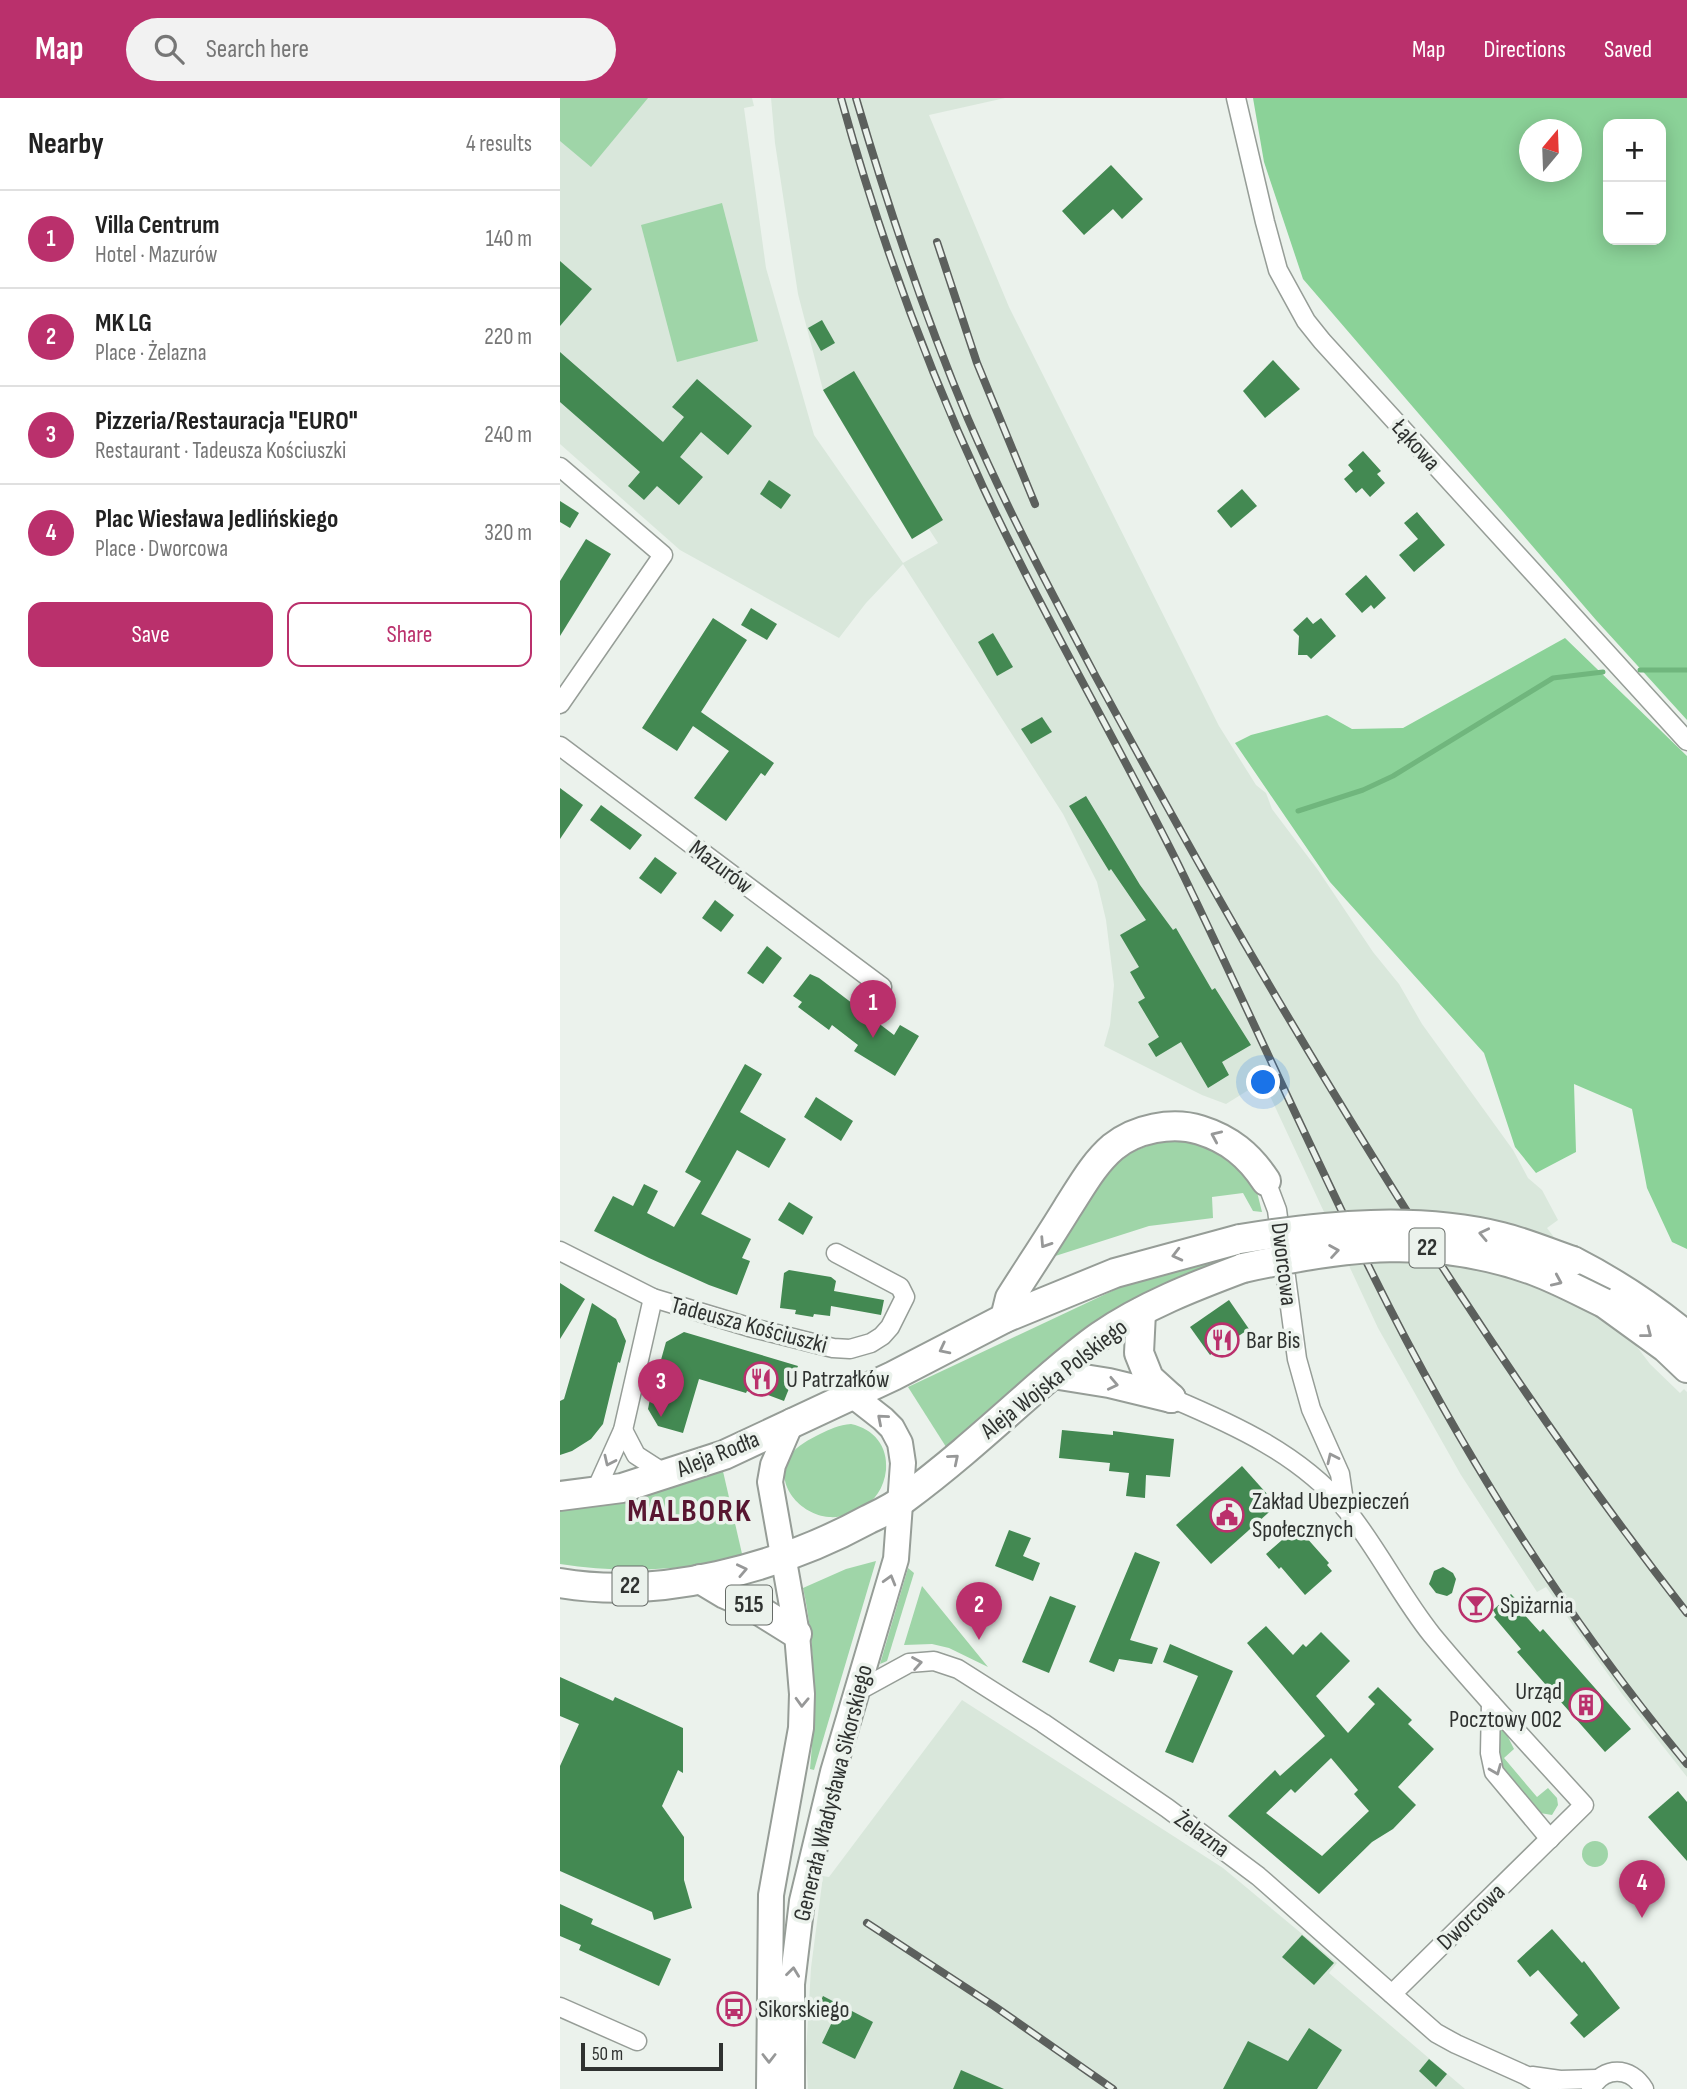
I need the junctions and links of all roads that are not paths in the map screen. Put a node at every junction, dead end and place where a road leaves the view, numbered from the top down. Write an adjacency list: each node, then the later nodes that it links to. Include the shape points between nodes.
1 (1236, 98): 4 (street, Łąkowa, via 1278,270 1306,321)
2 (560, 467): 3 (street, via 663,555)
3 (560, 704)
4 (1687, 741)
5 (560, 746): 6 (street, Mazurów)
6 (882, 987)
7 (1266, 1181): 12 (main road, one-way to 12, via 1238,1148 1194,1128 1155,1128 1122,1141 1083,1184 1010,1298); 24 (street, Dworcowa, one-way to 7, via 1340,1474 1311,1409 1297,1360 1278,1210)
8 (560, 1251): 10 (street, Tadeusza Kościuszki)
9 (836, 1253): 10 (street, Tadeusza Kościuszki, via 900,1287 905,1297 890,1327 871,1343 833,1348)
10 (653, 1298): 19 (street, Tadeusza Kościuszki)
11 (1141, 1312): 14 (main road, Aleja Wojska Polskiego / 22, one-way to 14, bridge, via 1243,1268 1346,1249 1418,1247 1537,1272 1604,1303); 15 (main road, Aleja Wojska Polskiego / 22, via 1100,1336); 17 (main road, via 1139,1353 1149,1378)
12 (1005, 1318): 13 (main road, 22, one-way to 12, bridge, via 1641,1301 1573,1261 1501,1237 1441,1227 1358,1226 1240,1239 1115,1273); 16 (main road, 22, one-way to 16)
13 (1687, 1336)
14 (1687, 1368)
15 (1054, 1374): 17 (main road, one-way to 17); 23 (main road, Aleja Wojska Polskiego / 22, one-way to 15)
16 (851, 1394): 18 (main road, 22); 23 (main road, one-way to 16, via 900,1443 892,1428)
17 (1171, 1398): 24 (street, Dworcowa, via 1276,1449)
18 (792, 1421): 20 (main road, Aleja Rodła / 22, via 724,1455); 25 (main road, Generała Władysława Sikorskiego / 515, via 770,1482)
19 (623, 1430): 20 (street, via 636,1455); 21 (street, Tadeusza Kościuszki, one-way to 21)
20 (667, 1475): 21 (main road, Aleja Rodła / 22)
21 (595, 1492): 22 (main road, Aleja Rodła / 22)
22 (560, 1496)
23 (901, 1502): 25 (main road, 22); 29 (main road, Generała Władysława Sikorskiego, one-way to 23, via 896,1559)
24 (1345, 1508): 30 (street, Dworcowa, via 1431,1633)
25 (784, 1559): 26 (main road, 22, one-way to 25); 28 (main road, Generała Władysława Sikorskiego / 515)
26 (700, 1579): 27 (main road, 22, via 641,1586); 28 (main road, 515)
27 (560, 1583)
28 (797, 1634): 37 (main road, Generała Władysława Sikorskiego / 515, one-way to 37, via 801,1728 771,1895)
29 (856, 1692): 32 (street, Żelazna, one-way to 32, via 909,1663 944,1663 958,1669 1167,1808 1258,1876); 38 (main road, Generała Władysława Sikorskiego, one-way to 29, via 792,1984 802,1901)
30 (1491, 1703): 31 (street, one-way to 31, via 1494,1772); 31 (street, Dworcowa, via 1584,1805)
31 (1550, 1839): 32 (street, Dworcowa)
32 (1392, 1994): 35 (street, Żelazna, via 1436,2033)
33 (560, 2007): 34 (street)
34 (637, 2041)
35 (1525, 2075): 36 (street, Żelazna); 39 (street, Żelazna)
36 (1594, 2084): 40 (street, Żelazna, via 1612,2071 1620,2071 1634,2077)
37 (769, 2089)
38 (792, 2089)
39 (1549, 2089)
40 (1644, 2089)

